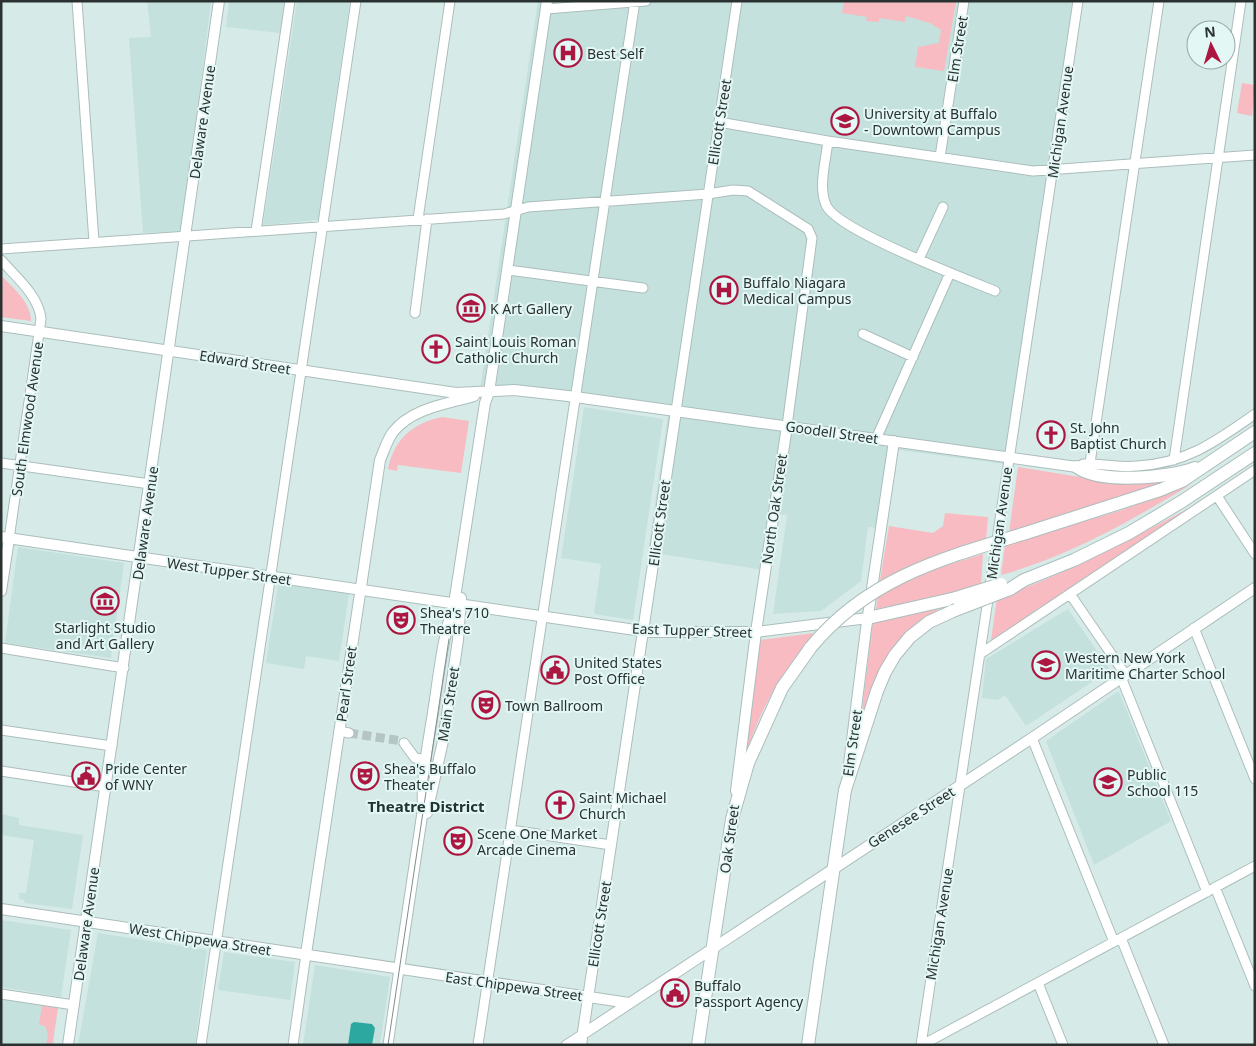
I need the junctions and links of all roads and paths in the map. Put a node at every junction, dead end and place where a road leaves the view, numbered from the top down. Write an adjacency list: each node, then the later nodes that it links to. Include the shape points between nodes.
1 (78, 1): 29 (street)
2 (219, 1): 28 (main road, Delaware Avenue)
3 (290, 1): 27 (street)
4 (356, 1): 26 (street)
5 (450, 1): 25 (street)
6 (646, 1): 12 (street)
7 (737, 1): 14 (street, Ellicott Street)
8 (964, 1): 17 (street, Elm Street)
9 (1078, 1): 20 (street, Michigan Avenue)
10 (1159, 1): 19 (street)
11 (1241, 1): 18 (street)
12 (634, 2): 13 (street); 22 (street)
13 (547, 5): 24 (main road)
14 (719, 122): 15 (street); 21 (street, Ellicott Street)
15 (828, 141): 17 (street); 31 (street, via 823,191 826,207 858,231)
16 (1255, 154): 18 (street)
17 (940, 157): 20 (street, via 1033,171)
18 (1218, 157): 19 (street); 56 (street)
19 (1135, 163): 20 (street); 58 (street)
20 (1053, 170): 55 (street, Michigan Avenue)
21 (708, 194): 22 (street, North Oak Street); 47 (street, Ellicott Street); 49 (street, North Oak Street, via 748,191 808,229 812,238)
22 (605, 201): 24 (street, North Oak Street); 35 (street)
23 (943, 207): 31 (street)
24 (516, 210): 25 (street, North Oak Street, via 504,214); 33 (main road)
25 (423, 219): 26 (street, North Oak Street); 38 (street)
26 (322, 226): 27 (street, North Oak Street); 44 (street)
27 (256, 231): 28 (street, North Oak Street)
28 (185, 236): 29 (street, North Oak Street); 42 (main road, Delaware Avenue)
29 (94, 242): 30 (street, North Oak Street)
30 (1, 249)
31 (919, 259): 34 (street)
32 (1, 260): 40 (street, South Elmwood Avenue, via 34,298 40,311)
33 (508, 270): 35 (street); 45 (main road)
34 (950, 273): 37 (street); 43 (street)
35 (592, 281): 36 (street); 46 (street)
36 (642, 288)
37 (995, 291)
38 (414, 313)
39 (1, 326): 40 (main road, Edward Street)
40 (40, 331): 42 (main road, Edward Street); 59 (street, South Elmwood Avenue)
41 (863, 334): 43 (street)
42 (169, 351): 44 (main road, Edward Street); 62 (main road, Delaware Avenue)
43 (913, 357): 51 (street)
44 (300, 370): 45 (main road, Edward Street, via 456,393); 67 (street)
45 (490, 392): 46 (main road, Goodell Street, via 514,390); 70 (main road, Pearl Street, via 422,411 394,430 380,460); 73 (main road, via 484,404)
46 (576, 397): 47 (main road, Goodell Street); 74 (street)
47 (676, 411): 49 (main road, Goodell Street); 77 (main road, Ellicott Street)
48 (1255, 414): 56 (street, Goodell Street, via 1206,448)
49 (787, 426): 51 (main road, Goodell Street); 78 (main road, North Oak Street)
50 (1255, 432): 53 (highway)
51 (876, 438): 52 (main road, Goodell Street)
52 (894, 441): 55 (main road, Goodell Street); 75 (main road, Elm Street)
53 (1230, 449): 60 (highway, via 1193,469 1152,477 1106,476); 93 (highway, bridge, via 1196,473 1160,490 939,560 878,588 844,613 811,647 782,688 748,763)
54 (1255, 453): 68 (highway, via 1129,533)
55 (1008, 457): 60 (main road, Goodell Street); 80 (street, Michigan Avenue)
56 (1174, 460): 58 (street, Goodell Street, via 1138,466)
57 (1, 462): 59 (street)
58 (1090, 463): 60 (street, Goodell Street)
59 (20, 465): 62 (street); 64 (street, South Elmwood Avenue)
60 (1077, 467)
61 (1255, 470): 63 (street)
62 (150, 484): 66 (main road, Delaware Avenue)
63 (1216, 496): 65 (street); 72 (street)
64 (5, 538): 66 (main road, West Tupper Street); 71 (main road, South Elmwood Avenue)
65 (1255, 554)
66 (139, 558): 67 (main road, West Tupper Street); 81 (main road, Delaware Avenue)
67 (270, 577): 70 (main road, West Tupper Street); 102 (street)
68 (1024, 580): 75 (highway, bridge, via 1008,581 956,598); 92 (highway, bridge, via 1010,589 929,622 910,637 884,672)
69 (1255, 588): 76 (main road, Genesee Street)
70 (359, 590): 73 (main road, West Tupper Street); 104 (main road, Pearl Street, via 344,732)
71 (1, 591)
72 (1070, 594): 80 (street); 82 (street)
73 (457, 604): 74 (main road, East Tupper Street); 105 (main road, Main Street, via 458,640 443,741); 105 (main road, Main Street, via 445,636 429,740)
74 (543, 617): 77 (main road, East Tupper Street); 94 (street)
75 (868, 618): 78 (main road, East Tupper Street); 92 (main road, Elm Street)
76 (1194, 628): 82 (main road, Genesee Street); 89 (street)
77 (643, 631): 78 (main road, East Tupper Street); 95 (main road, Ellicott Street)
78 (756, 632): 93 (main road, Oak Street)
79 (1, 648): 81 (street)
80 (980, 654): 90 (street, Michigan Avenue)
81 (124, 668): 86 (main road, Delaware Avenue)
82 (1123, 676): 84 (main road, Genesee Street); 98 (street)
83 (1, 730): 86 (street)
84 (1032, 738): 90 (main road, Genesee Street); 101 (street)
85 (404, 743): 87 (street, via 416,758)
86 (112, 746): 91 (main road, Delaware Avenue)
87 (421, 759)
88 (1, 771): 91 (street)
89 (1255, 779)
90 (960, 785): 97 (main road, Genesee Street); 124 (street, Michigan Avenue)
91 (106, 787): 100 (main road, Delaware Avenue)
92 (845, 790): 97 (highway, Elm Street)
93 (732, 819): 103 (highway, Oak Street)
94 (511, 830): 95 (street); 106 (street)
95 (611, 845): 110 (main road, Ellicott Street)
96 (1255, 866): 98 (street)
97 (832, 869): 103 (main road, Genesee Street); 123 (highway, Elm Street)
98 (1211, 889): 101 (street); 108 (street)
99 (1, 909): 100 (main road, West Chippewa Street)
100 (86, 922): 102 (main road, West Chippewa Street); 112 (main road, Delaware Avenue)
101 (1118, 940): 107 (street); 126 (street)
102 (216, 941): 104 (main road, West Chippewa Street); 115 (street)
103 (712, 948): 111 (main road, Genesee Street); 122 (highway, Oak Street)
104 (306, 954): 105 (main road, West Chippewa Street); 116 (street, Pearl Street)
105 (401, 969): 106 (main road, East Chippewa Street); 117 (street, Main Street); 118 (street, Main Street)
106 (488, 982): 110 (main road, East Chippewa Street); 119 (street)
107 (1038, 983): 124 (street); 125 (street)
108 (1255, 986)
109 (1, 994): 112 (street)
110 (588, 997): 111 (main road, East Chippewa Street); 113 (main road, Ellicott Street)
111 (629, 1003): 113 (main road, Genesee Street)
112 (74, 1004): 114 (main road, Delaware Avenue)
113 (582, 1034): 120 (street, Genesee Street); 121 (main road, Ellicott Street)
114 (68, 1045)
115 (201, 1045)
116 (293, 1045)
117 (388, 1045)
118 (393, 1045)
119 (478, 1045)
120 (566, 1045)
121 (581, 1045)
122 (698, 1045)
123 (808, 1045)
124 (922, 1045)
125 (1062, 1045)
126 (1164, 1045)

